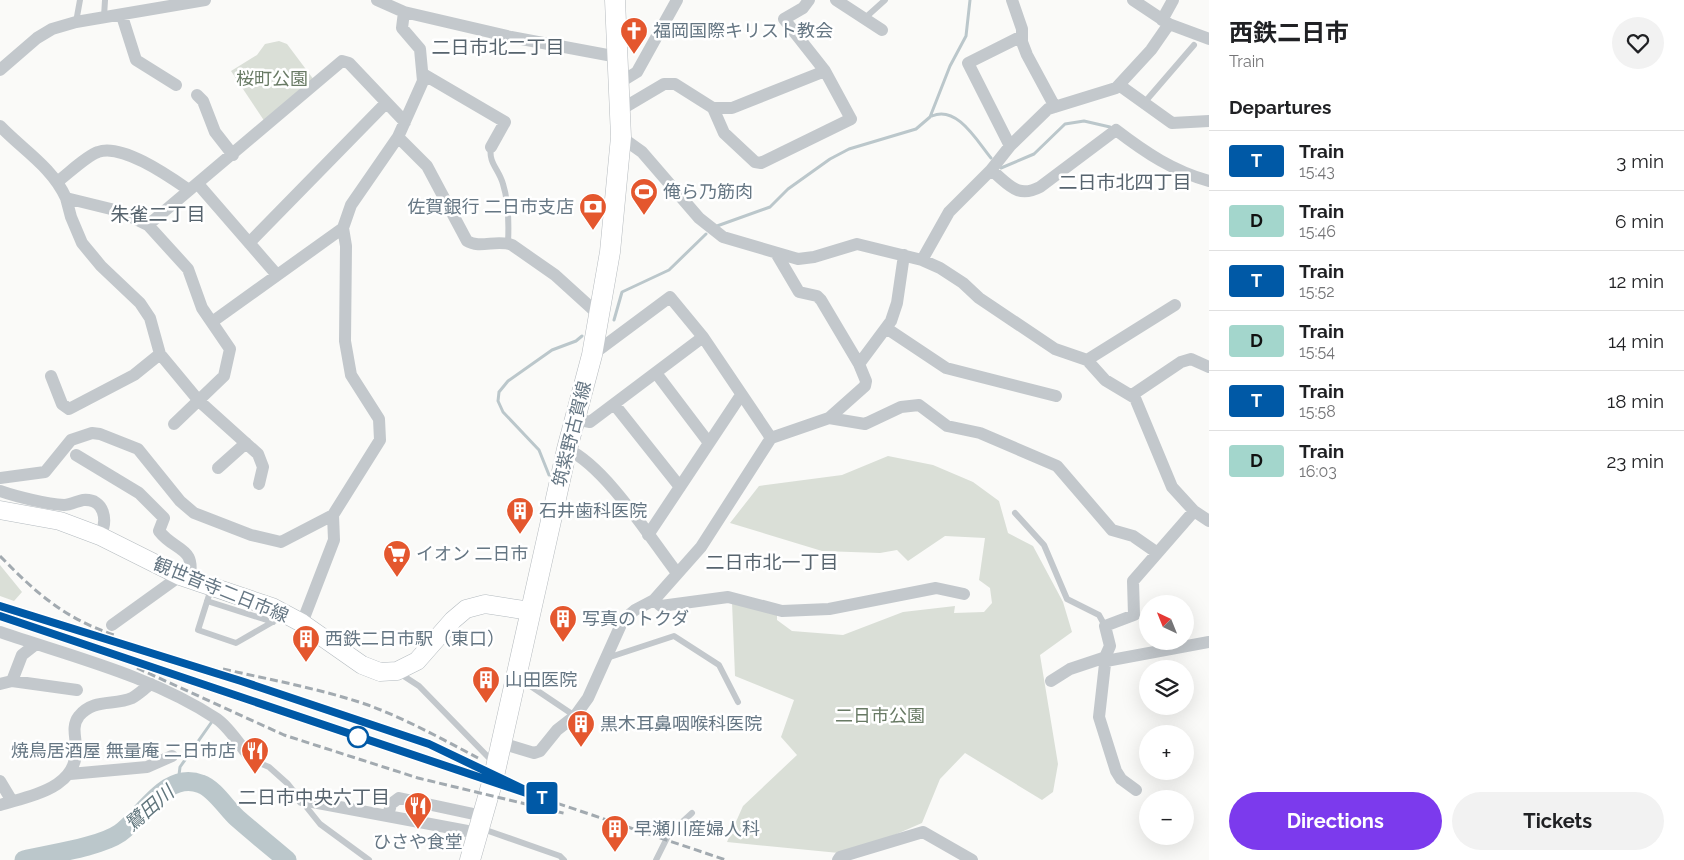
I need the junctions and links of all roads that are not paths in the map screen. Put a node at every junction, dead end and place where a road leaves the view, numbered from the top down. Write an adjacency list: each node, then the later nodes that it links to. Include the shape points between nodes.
1 (80, 0): 17 (lane)
2 (105, 0): 16 (lane)
3 (205, 0): 14 (street)
4 (377, 0): 13 (street)
5 (614, 0): 23 (main road, 筑紫野古賀線)
6 (677, 0): 27 (street, via 637,72)
7 (809, 0): 25 (street, via 803,8 784,19)
8 (836, 0): 15 (street)
9 (885, 0): 15 (lane)
10 (1012, 0): 20 (street)
11 (1133, 0): 18 (street)
12 (1173, 0): 18 (street)
13 (404, 12): 23 (street); 26 (street, via 402,28 420,49)
14 (122, 16): 16 (street); 28 (street, via 136,60)
15 (865, 18): 19 (street)
16 (104, 19): 17 (street)
17 (76, 22): 24 (street, via 52,29 37,38)
18 (1165, 22): 21 (street); 29 (street, via 1151,50)
19 (882, 30)
20 (1022, 36): 33 (street, via 1028,55); 41 (street, via 968,63)
21 (1209, 39)
22 (1194, 45): 32 (lane)
23 (618, 57): 27 (main road, 筑紫野古賀線)
24 (0, 70)
25 (825, 71): 34 (street, via 732,108); 34 (street, via 851,118 761,163 755,162 724,134)
26 (423, 74): 37 (street); 42 (street, via 505,122)
27 (619, 83): 35 (main road, 筑紫野古賀線)
28 (176, 85)
29 (1120, 85): 32 (street); 33 (street)
30 (197, 95): 43 (street, via 203,101 215,132)
31 (386, 103): 37 (street); 43 (street, via 349,63 342,61); 51 (street)
32 (1144, 104): 36 (street, via 1172,123)
33 (1055, 107): 41 (street, via 1048,109)
34 (713, 108): 35 (street, via 670,83)
35 (620, 110): 40 (main road, 筑紫野古賀線)
36 (1209, 121)
37 (405, 122): 39 (street)
38 (0, 126): 46 (street, via 47,168)
39 (398, 137): 50 (street, via 351,204); 52 (street, via 427,166 466,241 473,245)
40 (621, 137): 53 (street, via 642,152 710,229 723,237); 58 (main road, 筑紫野古賀線, via 610,252)
41 (1010, 146): 44 (street)
42 (491, 147): 52 (lane, via 489,157 503,184 509,215)
43 (233, 155): 47 (street)
44 (990, 170): 45 (street, via 1020,192 1029,193 1116,130 1173,169); 55 (street, via 949,212)
45 (1209, 181)
46 (57, 182): 47 (street, via 98,152 118,153 152,165); 48 (street)
47 (194, 187): 49 (street); 51 (street)
48 (66, 198): 49 (street, via 119,211); 62 (street, via 82,243 140,303 150,318)
49 (148, 225): 59 (street, via 188,268 202,308)
50 (343, 228): 56 (street); 90 (street, via 346,246 345,342 350,375 379,419 380,440)
51 (249, 243): 56 (street)
52 (508, 243): 58 (street, via 555,275)
53 (776, 253): 54 (street, via 805,259 857,244); 65 (street, via 799,292 821,300)
54 (904, 255): 55 (street); 60 (street, via 895,310)
55 (922, 260): 64 (street, via 948,273 979,298 1056,349)
56 (277, 275): 59 (street)
57 (1175, 305): 64 (street)
58 (598, 314): 63 (main road, 筑紫野古賀線)
59 (212, 322): 72 (street, via 230,349 224,376)
60 (886, 328): 65 (street); 71 (street, via 946,368)
61 (704, 337): 63 (street, via 670,297); 67 (street); 69 (street)
62 (160, 354): 68 (street, via 134,375 69,409 62,404); 72 (street)
63 (592, 355): 75 (main road, 筑紫野古賀線)
64 (1087, 360): 70 (street, via 1105,380)
65 (859, 364): 74 (street, via 865,386)
66 (1209, 367): 70 (street, via 1197,360 1186,360)
67 (656, 373): 73 (street); 79 (street)
68 (51, 376)
69 (741, 395): 77 (street); 79 (street)
70 (1132, 395): 88 (street, via 1138,402 1172,487)
71 (1056, 396)
72 (198, 401): 76 (street); 78 (street)
73 (614, 404): 75 (street, via 590,422); 85 (street)
74 (829, 418): 77 (street); 94 (street, via 865,424 901,407 919,405 947,426 980,433 1057,466 1112,530 1133,536)
75 (575, 420): 80 (main road, 筑紫野古賀線)
76 (174, 424)
77 (771, 438): 95 (street, via 701,547)
78 (246, 443): 82 (street); 84 (street, via 262,462)
79 (709, 443): 85 (street)
80 (567, 449): 92 (street, via 582,455 606,480); 100 (main road, 筑紫野古賀線)
81 (76, 455): 96 (street, via 139,492 164,518 159,531 189,555 192,567)
82 (218, 468)
83 (0, 478): 90 (street, via 45,472 71,440 87,434 100,434 138,449 180,501 194,513 251,535 281,542)
84 (258, 484)
85 (680, 487): 92 (street)
86 (0, 491): 93 (street, via 65,505 83,500 94,502 105,515 104,530)
87 (0, 510): 93 (main road, 観世音寺二日市線, via 60,520)
88 (1194, 511): 91 (street); 94 (street)
89 (1015, 513): 104 (lane, via 1044,545 1066,599 1099,615)
90 (333, 515): 102 (street, via 334,540)
91 (1209, 521)
92 (648, 535): 95 (street)
93 (100, 536): 96 (main road, 観世音寺二日市線)
94 (1156, 552): 104 (street, via 1133,581 1134,615)
95 (677, 574): 99 (street)
96 (184, 578): 98 (main road, 観世音寺二日市線); 103 (street)
97 (964, 594): 99 (street, via 936,588 829,609 782,611 728,597 661,606)
98 (209, 595): 101 (main road, 観世音寺二日市線, via 272,607); 101 (lane, via 198,630 236,643)
99 (654, 600): 108 (street, via 623,620)
100 (530, 611): 110 (main road, via 485,604 466,609 417,661); 111 (main road, 筑紫野古賀線)
101 (279, 618): 102 (main road, 観世音寺二日市線)
102 (302, 623): 110 (main road, 観世音寺二日市線, via 368,668 387,673)
103 (112, 625)
104 (1104, 626): 109 (street, via 1110,646)
105 (0, 632): 107 (street)
106 (1209, 642): 109 (street)
107 (36, 644): 113 (street, via 22,655); 114 (street)
108 (605, 658): 116 (lane, via 674,636 719,665); 117 (street, via 588,698)
109 (1106, 659): 112 (street, via 1070,669); 124 (street, via 1099,717 1116,772)
110 (397, 671): 121 (lane, via 419,686)
111 (516, 676): 117 (lane); 118 (main road, 筑紫野古賀線)
112 (1051, 681)
113 (6, 682): 115 (street)
114 (151, 684): 120 (street, via 218,720); 122 (street, via 132,698 100,703 80,715 75,724 77,755)
115 (77, 690)
116 (738, 702)
117 (575, 716): 118 (street, via 557,730 540,751 534,753)
118 (501, 743): 121 (main road, 筑紫野古賀線)
119 (172, 756): 122 (street, via 147,767)
120 (252, 760): 125 (lane, via 269,768)
121 (496, 765): 129 (main road, 筑紫野古賀線)
122 (70, 774): 126 (street, via 52,788)
123 (0, 781): 126 (street)
124 (1136, 790)
125 (302, 800): 128 (street); 130 (lane, via 320,824)
126 (6, 803)
127 (692, 813): 133 (lane, via 669,834)
128 (388, 816): 129 (street); 129 (street, via 391,804 399,798)
129 (480, 826): 131 (main road, 筑紫野古賀線); 132 (lane)
130 (369, 860)
131 (470, 860)
132 (564, 860)
133 (656, 860)
134 (838, 860): 135 (street, via 923,832)
135 (972, 860)

